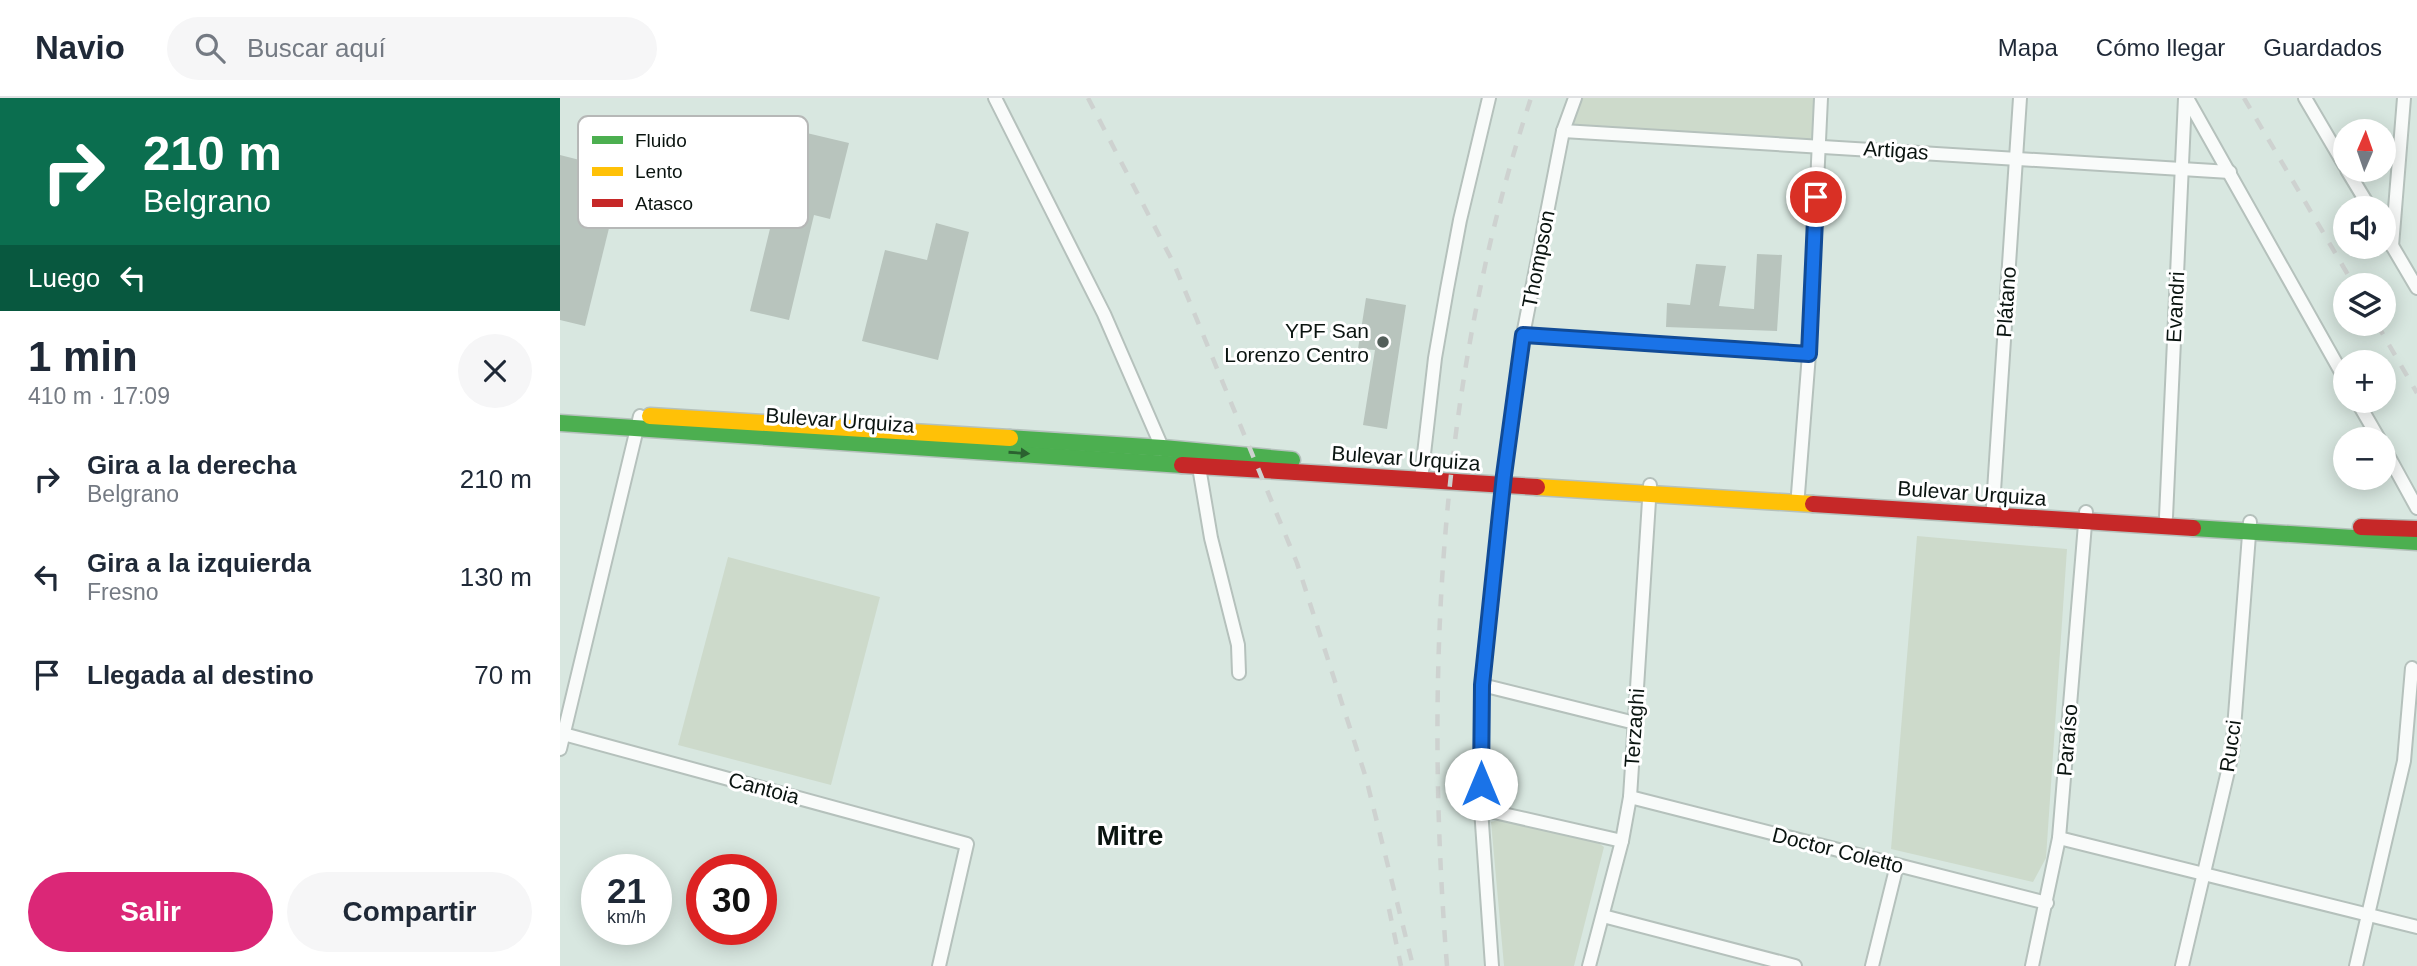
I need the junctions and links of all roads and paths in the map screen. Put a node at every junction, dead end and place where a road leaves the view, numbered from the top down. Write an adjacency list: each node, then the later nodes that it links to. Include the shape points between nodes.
1 (995, 98): 24 (street, via 1104,314)
2 (1575, 98): 9 (street, Thompson)
3 (1821, 98): 10 (street)
4 (2020, 98): 12 (street, Plátano)
5 (2186, 98): 13 (street, Evandri); 14 (street)
6 (2305, 98): 11 (street)
7 (2404, 98): 15 (street)
8 (1485, 102): 27 (street, via 1435,358)
9 (1563, 131): 10 (street, Artigas); 18 (street, Thompson)
10 (1819, 145): 12 (street, Artigas); 19 (street)
11 (2333, 146)
12 (2016, 157): 13 (street, Artigas); 31 (street, Plátano)
13 (2181, 169): 14 (street, Artigas); 34 (street, Evandri)
14 (2230, 172): 20 (street)
15 (2396, 197)
16 (2396, 253): 17 (street)
17 (2417, 288)
18 (1523, 335): 19 (street); 28 (street, Thompson)
19 (1809, 354): 30 (street)
20 (2333, 357)
21 (560, 411): 22 (main road, Bulevar Urquiza)
22 (638, 422): 23 (main road, Bulevar Urquiza); 24 (main road, Bulevar Urquiza); 42 (street)
23 (560, 423)
24 (1165, 455): 25 (main road, Bulevar Urquiza)
25 (1197, 457): 27 (main road, Bulevar Urquiza); 39 (street, via 1211,538 1238,645)
26 (2396, 470): 32 (street)
27 (1422, 475): 28 (main road, Bulevar Urquiza)
28 (1503, 480): 29 (main road, Bulevar Urquiza); 40 (street, Thompson)
29 (1649, 489): 30 (main road, Bulevar Urquiza); 33 (main road, Bulevar Urquiza); 41 (street, Terzaghi)
30 (1798, 494): 31 (main road, Bulevar Urquiza)
31 (1993, 506): 33 (main road, Bulevar Urquiza)
32 (2417, 508)
33 (2085, 516): 34 (main road, Bulevar Urquiza); 35 (main road, Bulevar Urquiza); 46 (street, Paraíso)
34 (2166, 517): 35 (main road, Bulevar Urquiza)
35 (2250, 527): 36 (main road, Bulevar Urquiza); 37 (main road, Bulevar Urquiza); 49 (street, Rucci, via 2232,754)
36 (2417, 529)
37 (2417, 542)
38 (2412, 668): 51 (street, via 2404,761)
39 (1239, 673)
40 (1482, 685): 41 (street); 45 (street, Thompson)
41 (1635, 723): 44 (street, Terzaghi)
42 (562, 733): 43 (street); 54 (street, Cantoia, via 967,844)
43 (560, 750)
44 (1630, 797): 47 (street, Terzaghi); 48 (street, Doctor Coletto)
45 (1481, 809): 47 (street); 55 (street, Thompson)
46 (2059, 838): 49 (street); 50 (street, Paraíso)
47 (1622, 841): 52 (street, Terzaghi)
48 (1898, 865): 50 (street, Doctor Coletto); 58 (street)
49 (2203, 874): 51 (street); 60 (street, Rucci)
50 (2047, 903): 59 (street, Paraíso)
51 (2368, 915): 53 (street); 61 (street)
52 (1603, 916): 56 (street, Terzaghi); 57 (street)
53 (2417, 927)
54 (939, 966)
55 (1492, 966)
56 (1589, 966)
57 (1795, 966)
58 (1872, 966)
59 (2032, 966)
60 (2182, 966)
61 (2356, 966)

